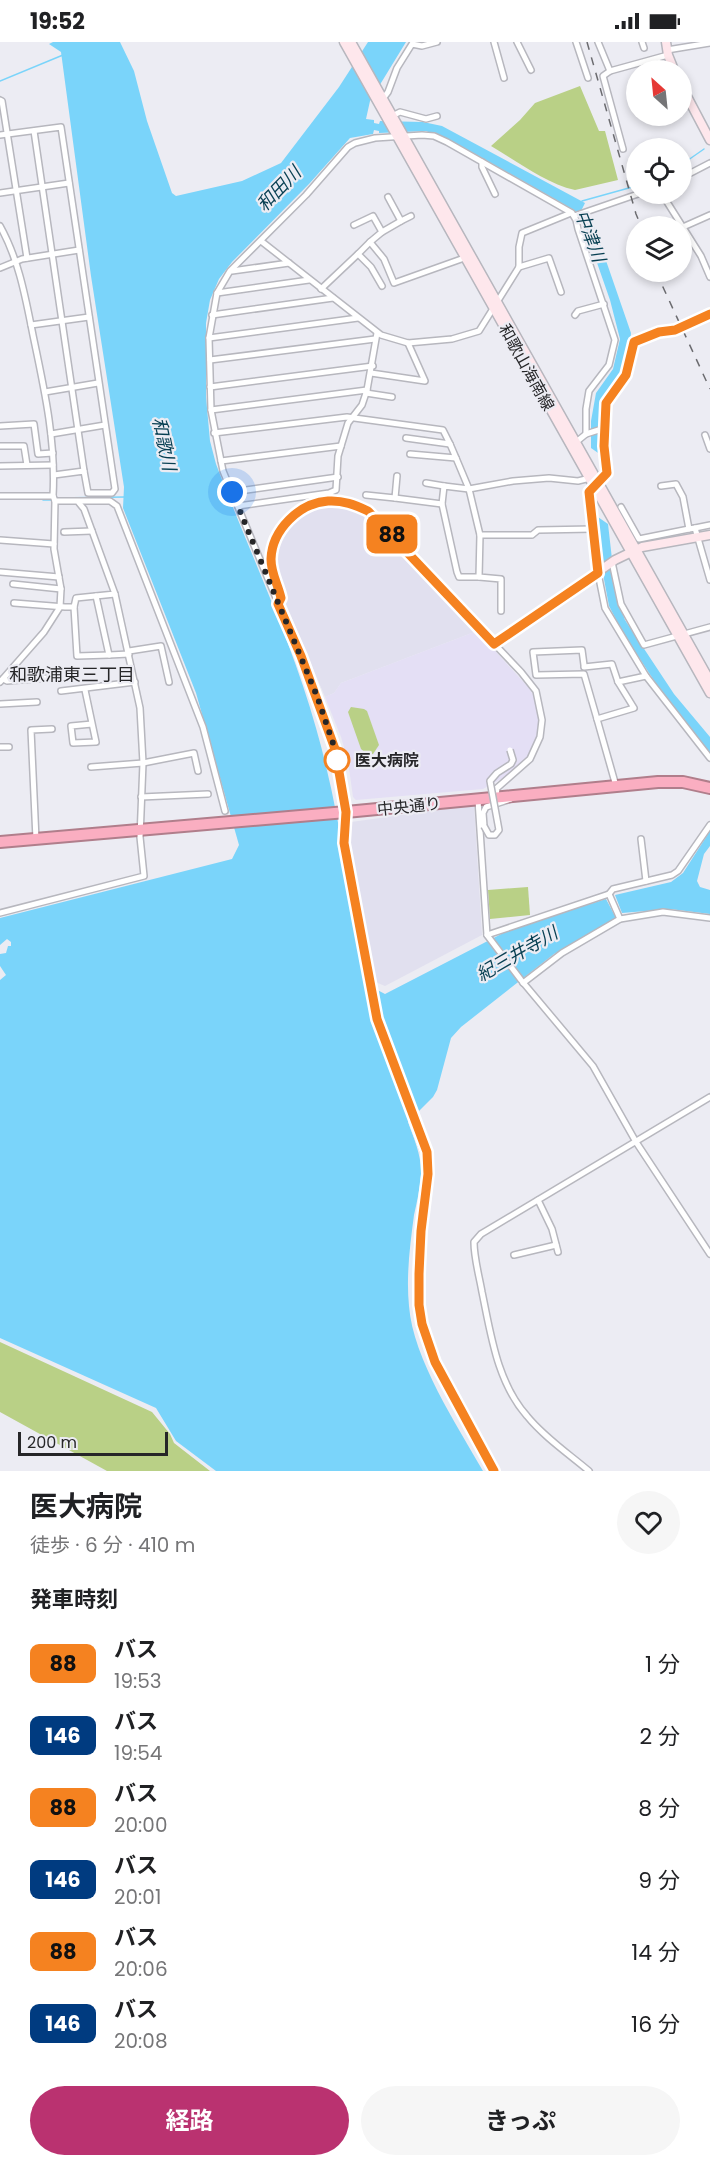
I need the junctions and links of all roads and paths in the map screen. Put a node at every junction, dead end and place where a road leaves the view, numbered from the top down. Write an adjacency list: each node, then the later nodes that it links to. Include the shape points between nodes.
1 (344, 42): 10 (street, 和歌山海南線)
2 (351, 42): 10 (street, 和歌山海南線)
3 (436, 42): 15 (street, via 412,44 388,92)
4 (494, 42): 13 (street)
5 (517, 42): 11 (street)
6 (576, 42): 14 (street)
7 (598, 42): 12 (street)
8 (710, 43): 9 (street)
9 (667, 49): 12 (street)
10 (355, 55): 15 (street, 和歌山海南線)
11 (531, 70)
12 (610, 71): 25 (street, via 603,76)
13 (504, 78)
14 (588, 78)
15 (380, 99): 19 (street, 和歌山海南線)
16 (0, 100): 21 (street)
17 (692, 106): 24 (street)
18 (437, 116): 19 (street, via 426,119 400,112)
19 (390, 117): 23 (street, 和歌山海南線)
20 (34, 130): 21 (street); 29 (street, via 61,127); 30 (street)
21 (7, 134): 22 (street); 31 (street)
22 (0, 135)
23 (400, 135): 26 (street, via 434,136); 44 (street, via 360,141 348,147); 50 (street, 和歌山海南線)
24 (710, 140)
25 (623, 148)
26 (482, 162): 33 (street); 36 (street)
27 (710, 163): 28 (street)
28 (692, 172)
29 (69, 183): 30 (street); 47 (street)
30 (42, 187): 31 (street); 48 (street)
31 (16, 191): 32 (street); 51 (street)
32 (0, 193)
33 (495, 194)
34 (388, 197): 39 (street)
35 (626, 198): 36 (street)
36 (574, 214): 54 (street, via 522,233); 64 (street)
37 (710, 215): 40 (street)
38 (411, 216): 39 (street)
39 (401, 221): 43 (street)
40 (692, 223)
41 (354, 225): 43 (street, via 373,216)
42 (0, 226): 52 (street)
43 (382, 232): 46 (street)
44 (261, 241): 53 (street); 56 (street)
45 (692, 242): 57 (street)
46 (370, 243): 49 (street); 50 (street, via 384,259 394,283)
47 (79, 250): 48 (street); 69 (street)
48 (52, 254): 51 (street); 71 (street)
49 (358, 254): 59 (street); 60 (street)
50 (468, 257): 65 (street, 和歌山海南線)
51 (27, 258): 52 (street)
52 (17, 261): 55 (street); 72 (street)
53 (289, 263): 56 (street); 58 (street)
54 (519, 267): 61 (street, via 549,258); 65 (street)
55 (0, 268)
56 (230, 271): 62 (street)
57 (710, 277)
58 (309, 280): 60 (street); 62 (street)
59 (382, 286)
60 (321, 289): 63 (street)
61 (561, 292)
62 (217, 293): 67 (street)
63 (333, 298): 67 (street); 70 (street)
64 (604, 304): 68 (street); 94 (street, via 615,344 609,365 589,391)
65 (495, 305): 75 (street, via 479,331 470,335); 99 (street, 和歌山海南線)
66 (710, 314): 91 (street, via 634,342 626,375 606,403)
67 (212, 315): 74 (street)
68 (575, 315)
69 (89, 317): 71 (street); 80 (street)
70 (358, 318): 73 (street); 74 (street)
71 (62, 321): 72 (street); 82 (street)
72 (31, 325): 85 (street)
73 (376, 336): 75 (street); 76 (street); 77 (street)
74 (209, 338): 76 (street)
75 (408, 343): 79 (street)
76 (210, 360): 81 (street)
77 (373, 366): 78 (street); 81 (street)
78 (371, 372): 79 (street); 84 (street)
79 (425, 381): 83 (street)
80 (98, 383): 82 (street); 89 (street)
81 (210, 387): 87 (street)
82 (72, 388): 85 (street); 92 (street)
83 (428, 389)
84 (367, 391): 86 (street); 87 (street); 88 (street)
85 (45, 392): 95 (street)
86 (392, 397)
87 (211, 410): 93 (street)
88 (352, 417): 93 (street); 98 (street, via 443,430); 101 (street)
89 (105, 425): 92 (street); 110 (street, via 115,489 112,493 88,493)
90 (0, 426): 103 (street, via 34,424 38,454)
91 (604, 428): 94 (street); 114 (street, via 607,473)
92 (78, 429): 95 (street); 110 (street)
93 (214, 433): 106 (street)
94 (588, 433): 99 (street)
95 (51, 434): 103 (street)
96 (705, 435): 102 (street)
97 (406, 438): 98 (street)
98 (450, 444): 105 (street)
99 (574, 444): 114 (street, 和歌山海南線)
100 (0, 446): 107 (street, via 24,446)
101 (341, 446): 106 (street); 113 (street)
102 (710, 449)
103 (53, 453): 108 (street)
104 (410, 454): 105 (street)
105 (456, 458): 118 (street)
106 (220, 461): 119 (street)
107 (27, 465): 108 (street); 109 (street)
108 (53, 465): 111 (street)
109 (0, 466)
110 (84, 471): 111 (street)
111 (54, 475): 123 (street)
112 (397, 476): 122 (street)
113 (338, 477): 119 (street); 126 (street, via 336,490 329,493)
114 (594, 480): 118 (street, via 549,478); 129 (street, via 589,492); 137 (street, 和歌山海南線)
115 (426, 483): 116 (street)
116 (444, 486): 118 (street); 125 (street)
117 (661, 486): 132 (street, via 676,484)
118 (469, 489): 133 (street)
119 (232, 492): 126 (street)
120 (366, 495): 122 (street)
121 (0, 496): 123 (street)
122 (395, 498): 125 (street)
123 (54, 499): 124 (street); 136 (street)
124 (79, 502): 130 (street); 189 (street, via 110,501 117,506 203,727)
125 (442, 504): 142 (street, via 459,577)
126 (237, 506): 149 (street)
127 (621, 507): 132 (street, via 639,538)
128 (710, 525): 132 (street)
129 (593, 529): 133 (street); 139 (street)
130 (92, 531): 131 (street); 146 (street)
131 (64, 532)
132 (694, 532): 134 (street); 137 (street); 143 (street)
133 (480, 535): 142 (street)
134 (710, 535)
135 (0, 540): 136 (street)
136 (54, 544): 141 (street)
137 (633, 550): 138 (street); 154 (street, 和歌山海南線)
138 (614, 561): 139 (street); 154 (street, via 621,604 644,645)
139 (599, 571): 155 (street); 160 (street, via 605,609)
140 (0, 572): 141 (street)
141 (59, 577): 145 (street)
142 (478, 578): 152 (street, via 501,579)
143 (710, 580)
144 (13, 584): 145 (street)
145 (61, 589): 150 (street)
146 (116, 594): 147 (street); 156 (street)
147 (96, 596): 151 (street, via 76,598); 157 (street)
148 (14, 603): 150 (street)
149 (278, 604): 155 (street, via 281,598 272,574 271,556 277,535 297,512 312,505 348,502 368,511); 190 (street, via 335,749)
150 (60, 607): 151 (street); 162 (street)
151 (74, 607): 157 (street, via 77,656)
152 (501, 611)
153 (710, 627): 154 (street)
154 (681, 635): 163 (street, 和歌山海南線); 169 (street, 和歌山海南線)
155 (494, 644): 187 (street, via 536,691 542,720 532,756 497,788)
156 (129, 653): 157 (street); 164 (street); 165 (street, via 161,646)
157 (109, 655)
158 (584, 665): 159 (street); 159 (street, via 582,650 533,652 536,675); 166 (street, via 612,664)
159 (584, 674): 172 (street)
160 (646, 676): 166 (street); 178 (street)
161 (47, 678): 162 (street)
162 (2, 681)
163 (710, 681)
164 (135, 682): 167 (street); 179 (street)
165 (169, 682)
166 (618, 682): 172 (street, via 634,708)
167 (85, 690): 168 (street); 173 (street)
168 (61, 691)
169 (710, 693)
170 (37, 702): 171 (street)
171 (0, 704)
172 (597, 719): 182 (street)
173 (92, 724): 173 (street, via 96,742 73,743 71,726)
174 (52, 729): 193 (street, via 31,730)
175 (0, 747): 176 (street)
176 (9, 747)
177 (510, 750): 185 (street, bridge, via 511,764 490,782 499,830 489,835 484,826 486,807 504,802)
178 (710, 758)
179 (142, 763): 180 (street); 181 (street, via 194,753); 186 (street)
180 (91, 767)
181 (198, 771)
182 (616, 786): 183 (highway, 中央通り, via 676,781); 185 (highway, 中央通り)
183 (710, 788)
184 (208, 794): 186 (street)
185 (518, 795): 187 (highway, 中央通り)
186 (141, 797): 192 (street)
187 (496, 797): 188 (highway, 中央通り)
188 (478, 800): 190 (highway, 中央通り); 201 (street)
189 (225, 811)
190 (343, 813): 192 (highway, 中央通り); 210 (street, via 344,843 377,1019 426,1147 428,1166 418,1295 422,1324 435,1362)
191 (710, 825): 196 (street, via 678,872)
192 (141, 830): 193 (highway, 中央通り); 198 (street, via 144,876)
193 (36, 839): 195 (highway, 中央通り)
194 (641, 839): 196 (street)
195 (0, 842)
196 (646, 881): 197 (street, via 613,889)
197 (610, 895): 199 (street); 201 (street)
198 (0, 913)
199 (620, 917): 200 (street, via 663,912); 202 (street)
200 (710, 918)
201 (488, 936): 202 (street)
202 (522, 982): 204 (street, via 593,1066)
203 (710, 1097): 204 (street)
204 (636, 1142): 205 (street); 208 (street)
205 (538, 1200): 206 (street); 211 (street, via 481,1234 474,1249 506,1385 532,1423)
206 (556, 1245): 207 (street); 209 (street)
207 (558, 1252)
208 (710, 1254)
209 (514, 1255)
210 (494, 1471)
211 (590, 1471)

